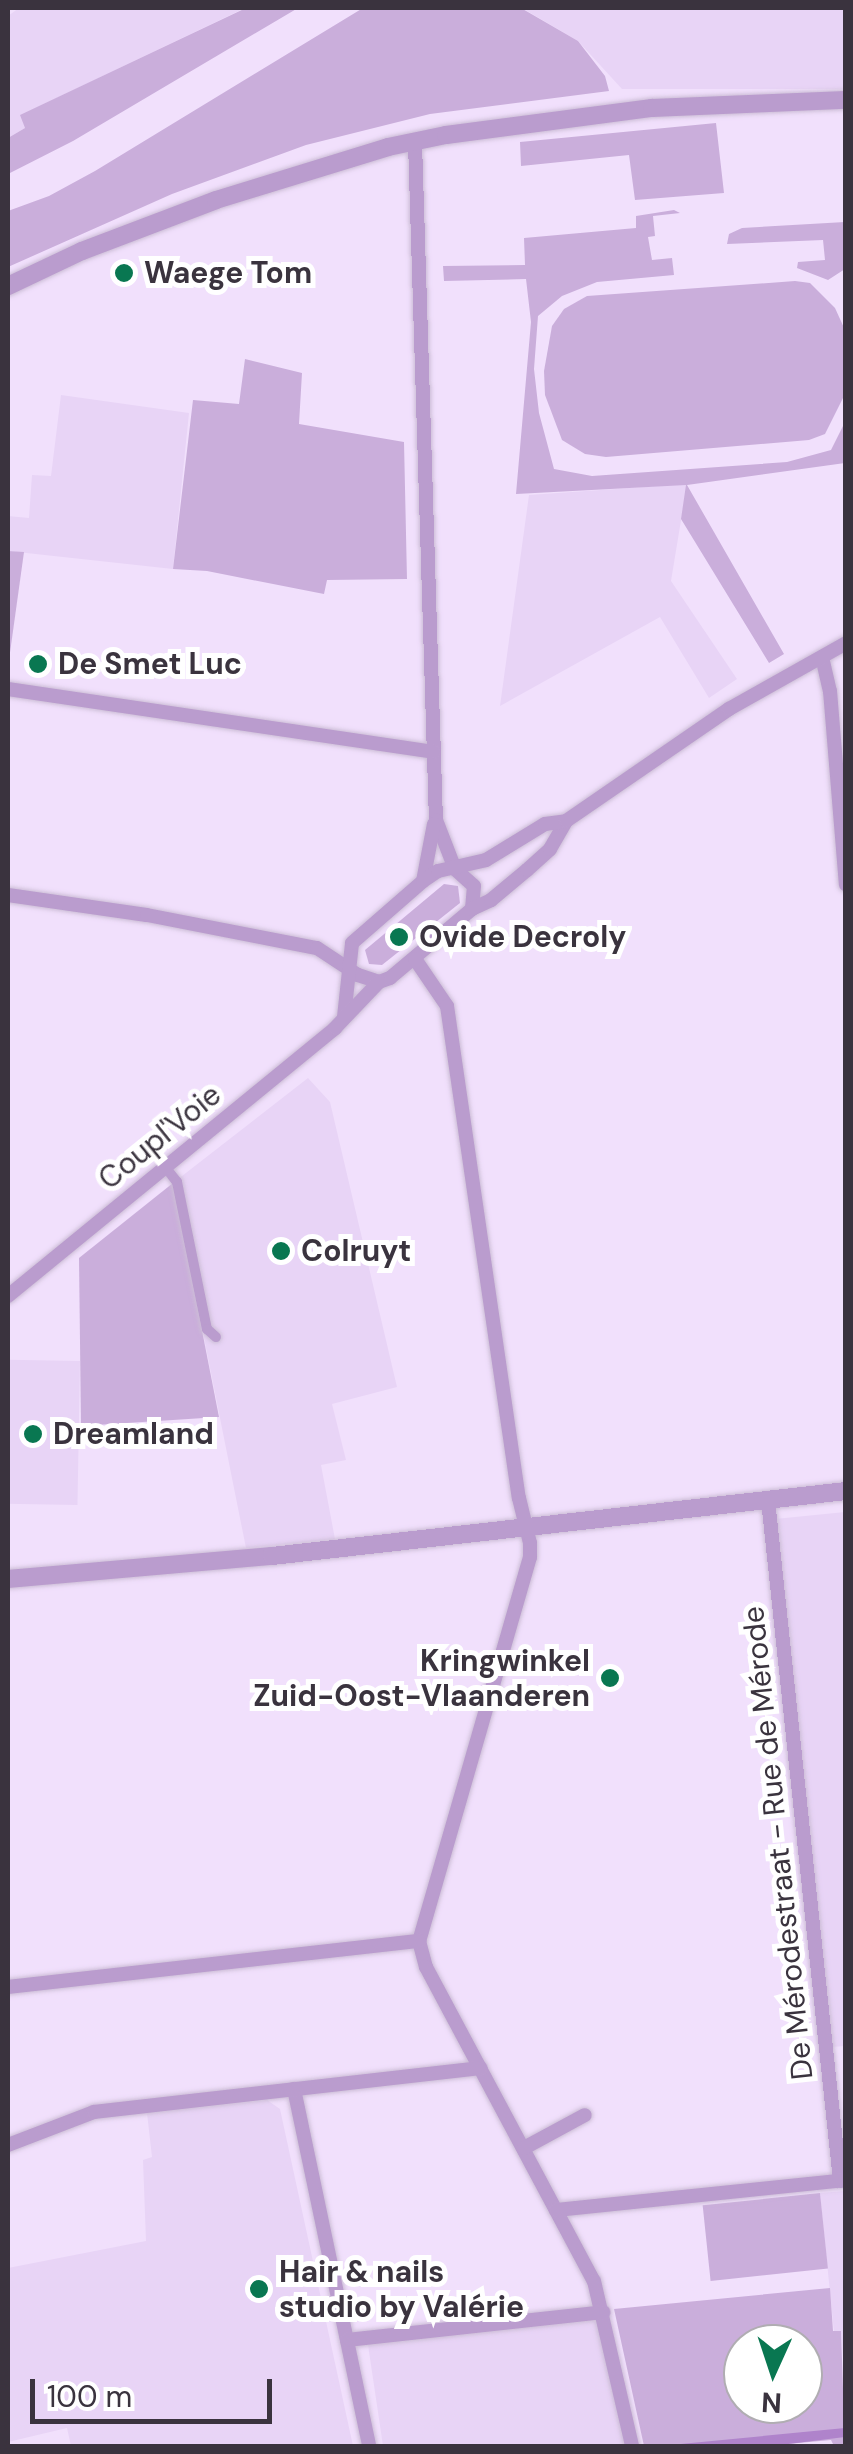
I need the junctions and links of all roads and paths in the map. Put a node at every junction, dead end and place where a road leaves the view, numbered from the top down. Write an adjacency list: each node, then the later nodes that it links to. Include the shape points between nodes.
1 (846, 100): 2 (street, via 652,108)
2 (415, 142): 3 (street, via 216,200); 7 (street)
3 (8, 286)
4 (846, 643): 5 (street)
5 (822, 657): 9 (street, via 729,709); 12 (street)
6 (8, 689): 7 (street)
7 (433, 752): 8 (street)
8 (436, 820): 10 (street); 11 (street)
9 (566, 821): 10 (street, via 546,824 486,860); 14 (street, Coupl'Voie, via 550,849)
10 (455, 869): 11 (street, via 438,870); 14 (street, via 474,886)
11 (423, 881): 16 (street, via 357,937)
12 (846, 884)
13 (8, 895): 16 (street, via 317,948)
14 (472, 909): 15 (street, Coupl'Voie)
15 (414, 959): 17 (street, Coupl'Voie); 24 (street, via 447,1006)
16 (350, 965): 17 (street); 18 (street)
17 (379, 982): 18 (street, Coupl'Voie)
18 (344, 1016): 19 (street, Coupl'Voie)
19 (166, 1168): 20 (street, Coupl'Voie); 21 (street, via 177,1182 207,1329)
20 (8, 1296)
21 (216, 1337)
22 (846, 1492): 23 (street)
23 (768, 1500): 24 (street); 33 (street, De Mérodestraat - Rue de Mérode)
24 (527, 1528): 25 (street); 26 (street, via 530,1557)
25 (8, 1579)
26 (419, 1942): 27 (street); 28 (street, via 426,1968)
27 (8, 1987)
28 (481, 2068): 29 (street); 32 (street)
29 (294, 2089): 31 (street, via 94,2112); 36 (street)
30 (585, 2115): 32 (street)
31 (8, 2145)
32 (524, 2148): 34 (street)
33 (842, 2180): 34 (street)
34 (556, 2210): 35 (street)
35 (603, 2312): 36 (street); 38 (street)
36 (347, 2340): 37 (street)
37 (369, 2446)
38 (632, 2446)

